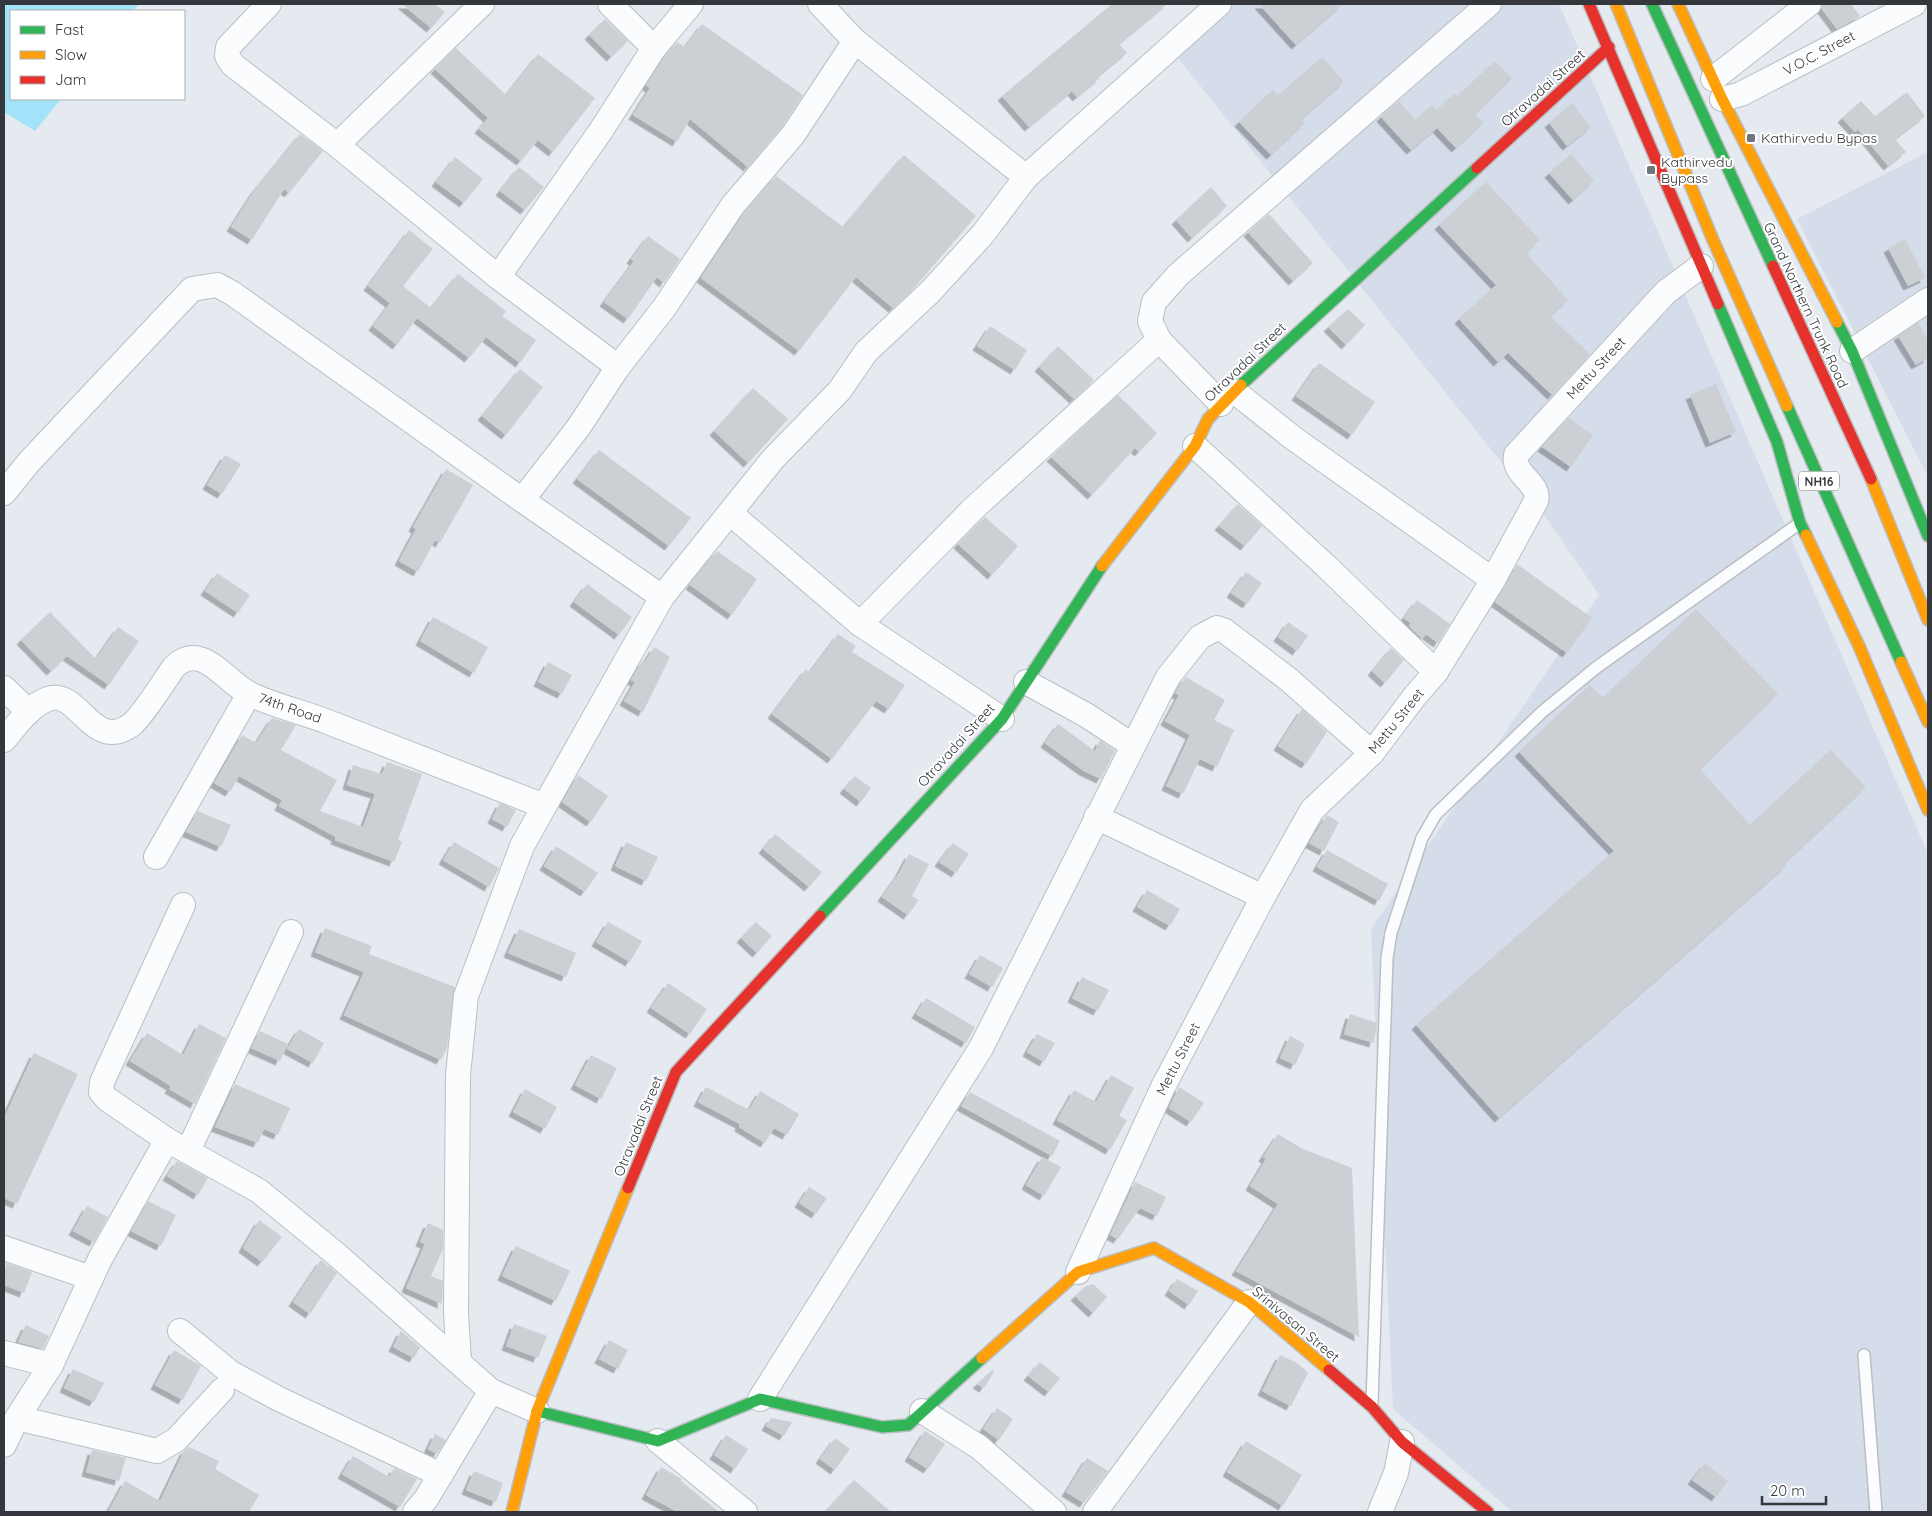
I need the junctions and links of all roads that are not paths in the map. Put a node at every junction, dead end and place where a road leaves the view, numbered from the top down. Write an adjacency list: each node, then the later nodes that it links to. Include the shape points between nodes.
1 (269, 4): 18 (street, via 228,47 227,56 244,75)
2 (482, 4): 18 (street)
3 (610, 4): 16 (street)
4 (691, 4): 16 (street)
5 (820, 4): 14 (street)
6 (1219, 4): 19 (street)
7 (1489, 4): 23 (street, via 1178,275 1154,302 1150,321)
8 (1589, 4): 15 (main road)
9 (1616, 4): 43 (main road, NH16, via 1713,240)
10 (1652, 4): 35 (main road, Grand Northern Trunk Road, via 1871,480)
11 (1678, 4): 17 (main road)
12 (1809, 4): 17 (street)
13 (1914, 4): 17 (street, V.O.C. Street, via 1741,94)
14 (855, 41): 19 (street); 25 (street, via 793,135 733,205 664,308)
15 (1609, 47): 20 (main road); 26 (main road, Otravadai Street)
16 (654, 48): 21 (street, via 600,132)
17 (1718, 89): 24 (main road)
18 (337, 145): 21 (street)
19 (1026, 177): 30 (street, via 983,234 930,292 866,352 840,390 773,459)
20 (1700, 266): 31 (main road, via 1777,442); 33 (street, Mettu Street, via 1666,292 1516,455 1516,468 1536,492 1537,498)
21 (498, 277): 25 (street)
22 (1928, 300): 24 (street)
23 (1159, 340): 26 (street); 36 (street, via 973,509)
24 (1852, 350): 32 (main road)
25 (618, 366): 29 (street, via 578,428)
26 (1227, 398): 27 (main road, Otravadai Street, via 1208,419); 33 (street, via 1293,438)
27 (1195, 446): 37 (street); 38 (main road, Otravadai Street, via 1105,561)
28 (4, 493): 29 (street, via 29,462 192,289 217,285 232,292)
29 (522, 500): 34 (street)
30 (730, 513): 34 (street); 36 (street)
31 (1800, 523): 48 (main road, via 1859,646); 68 (lane, via 1597,667 1542,712 1436,814 1422,838 1387,958)
32 (1928, 536)
33 (1493, 580): 37 (street, Mettu Street)
34 (662, 597): 47 (street)
35 (1928, 620)
36 (860, 624): 42 (street)
37 (1436, 672): 46 (street, Mettu Street)
38 (1026, 682): 42 (main road, Otravadai Street); 45 (street)
39 (4, 688): 41 (street)
40 (249, 694): 41 (street, 74th Road, via 194,656 182,659 132,724 119,731 106,732 95,726 60,698 49,698); 47 (street, 74th Road, via 307,713); 50 (street)
41 (28, 712): 44 (street, 74th Road)
42 (1002, 719): 69 (main road, Otravadai Street, via 676,1072)
43 (1928, 722)
44 (4, 740)
45 (1132, 745): 46 (street, via 1168,676 1200,637 1217,628 1288,679); 49 (street)
46 (1372, 753): 51 (street, Mettu Street, via 1312,810)
47 (544, 806): 63 (street, via 522,846 466,996 457,1112 456,1312)
48 (1928, 810)
49 (1096, 817): 51 (street); 67 (street, via 981,1048)
50 (156, 857)
51 (1263, 897): 57 (street, Mettu Street, via 1163,1087)
52 (183, 905): 54 (street, via 102,1082 101,1092)
53 (291, 932): 55 (street)
54 (166, 1140): 55 (street); 58 (street)
55 (188, 1151): 63 (street, via 259,1191)
56 (4, 1248): 58 (street)
57 (1078, 1272): 59 (main road, Srinivasan Street, via 1154,1248); 70 (main road, Srinivasan Street)
58 (91, 1278): 64 (street)
59 (1249, 1302): 68 (main road, Srinivasan Street); 80 (street)
60 (180, 1332): 75 (street, via 231,1373 278,1399)
61 (4, 1353): 64 (street)
62 (1864, 1355): 83 (lane)
63 (459, 1362): 66 (street)
64 (50, 1364): 71 (street)
65 (222, 1390): 71 (street, via 176,1440 157,1451)
66 (491, 1391): 69 (street); 75 (street)
67 (760, 1399): 70 (main road, Srinivasan Street, via 882,1427 908,1425); 72 (main road)
68 (1372, 1407): 73 (main road, Srinivasan Street)
69 (537, 1411): 72 (main road); 77 (main road, Otravadai Street)
70 (922, 1411): 79 (street, via 978,1447)
71 (18, 1418): 74 (street)
72 (658, 1442): 78 (street)
73 (1402, 1442): 81 (street, via 1396,1473); 82 (main road, Srinivasan Street)
74 (4, 1445)
75 (441, 1475): 76 (street)
76 (415, 1512)
77 (512, 1512)
78 (745, 1512)
79 (1054, 1512)
80 (1095, 1512)
81 (1380, 1512)
82 (1488, 1512)
83 (1876, 1512)

